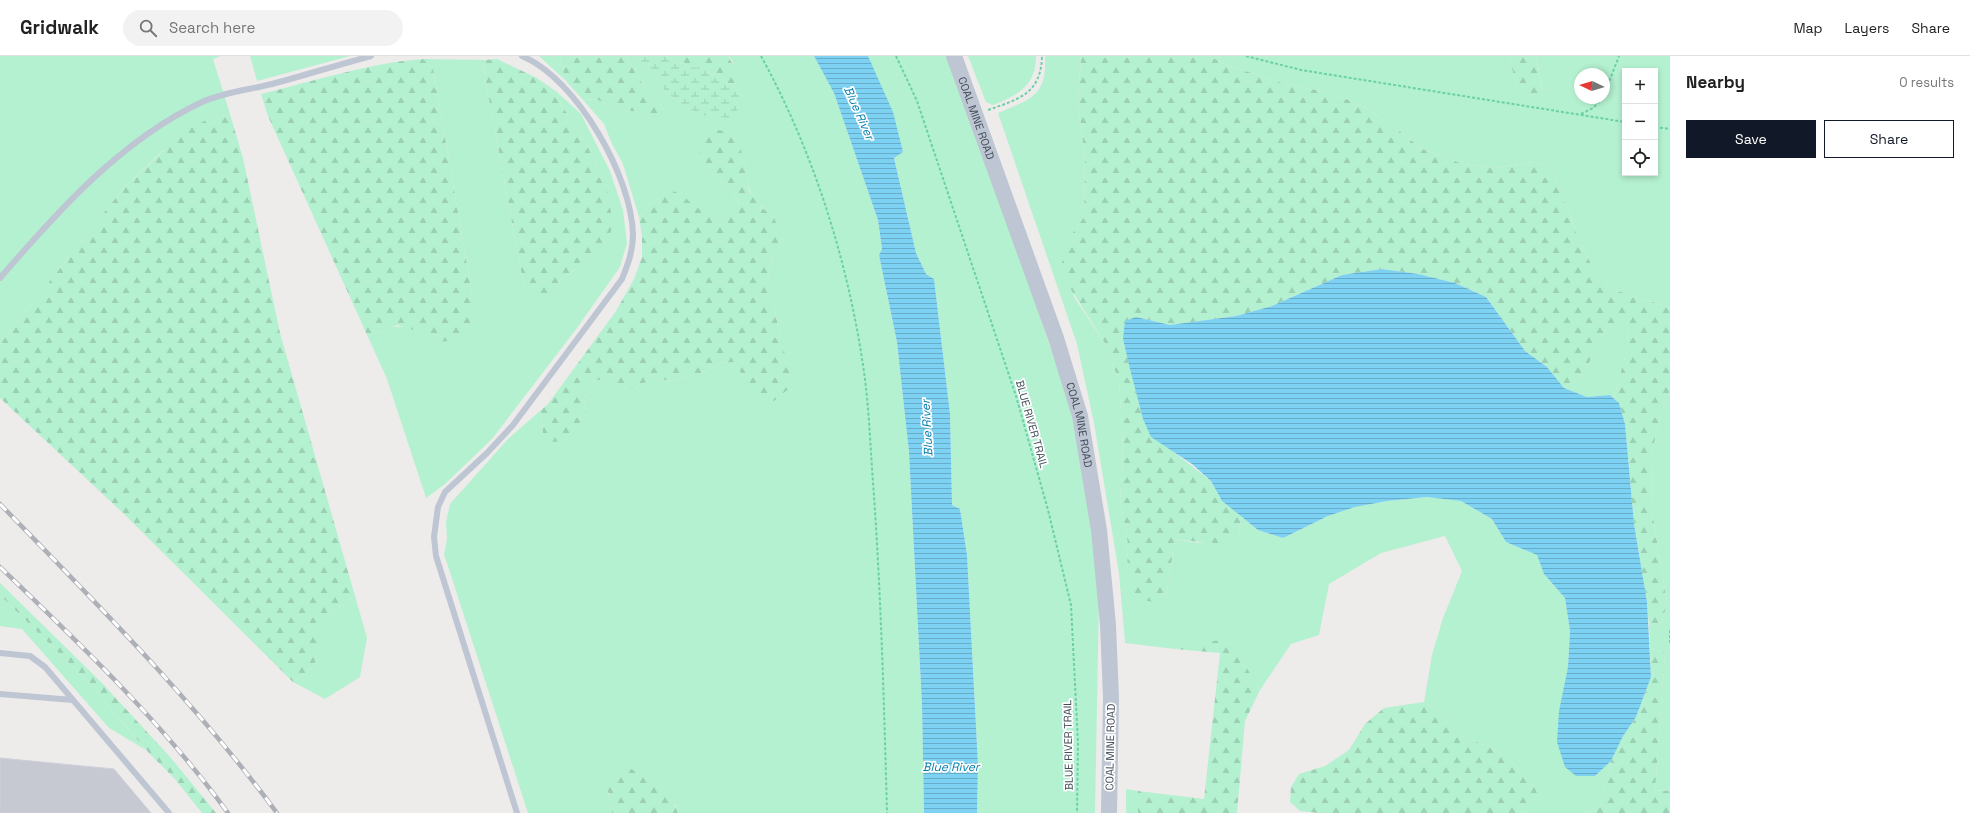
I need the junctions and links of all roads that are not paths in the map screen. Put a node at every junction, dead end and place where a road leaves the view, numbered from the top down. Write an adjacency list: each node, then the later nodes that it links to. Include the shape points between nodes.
1 (371, 56): 4 (lane, via 216,97 166,123 130,147 97,177 50,223)
2 (522, 56): 9 (lane, via 546,71 563,86 593,122 624,190 633,236 630,261 622,279 513,425 488,453 445,492 438,507 434,537 436,556)
3 (954, 56): 10 (street, COAL MINE ROAD, via 1056,338 1080,416 1100,530 1108,625 1111,698)
4 (0, 278)
5 (0, 653): 7 (lane, via 30,656 45,667)
6 (0, 694): 7 (lane)
7 (73, 700): 8 (lane)
8 (169, 813)
9 (517, 813)
10 (1109, 813)

